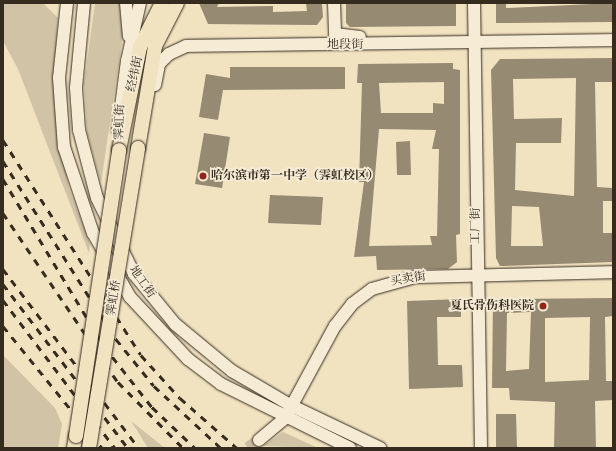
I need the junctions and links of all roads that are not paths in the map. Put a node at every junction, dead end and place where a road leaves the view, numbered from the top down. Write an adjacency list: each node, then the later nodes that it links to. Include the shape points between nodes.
1 (66, 3): 19 (main road, 地工街, via 59,65 63,140 77,194 93,233 130,297 188,359 234,392)
2 (84, 3): 18 (main road, 地工街, via 76,88 79,130 97,198 134,274 196,344 232,371)
3 (126, 3): 12 (main road, 霁虹街)
4 (140, 3): 12 (main road, 霁虹街)
5 (162, 3): 15 (main road, 经纬街, via 140,47)
6 (177, 3): 13 (main road, 经纬街, via 163,27)
7 (334, 3): 11 (main road, via 335,34 367,37)
8 (474, 3): 10 (main road, 工厂街)
9 (613, 40): 10 (main road, 地段街)
10 (474, 41): 11 (main road, 地段街); 17 (main road, 工厂街)
11 (382, 45): 14 (main road, 地段街, via 178,49 159,64 146,126)
12 (130, 47): 15 (main road, 霁虹街, via 121,100)
13 (150, 65): 14 (main road, 霁虹街)
14 (138, 142): 22 (main road, 霁虹桥, bridge)
15 (119, 150): 21 (main road, 霁虹桥, bridge)
16 (613, 272): 17 (main road, 买卖街)
17 (476, 273): 18 (main road, 买卖街, via 399,278 361,296 335,326); 25 (main road, 工厂街)
18 (292, 406): 19 (main road, 买卖街); 24 (main road, 地工街)
19 (285, 418): 20 (main road, 买卖街); 23 (main road, 地工街)
20 (259, 440)
21 (75, 445)
22 (89, 448)
23 (350, 448)
24 (380, 448)
25 (481, 448)

